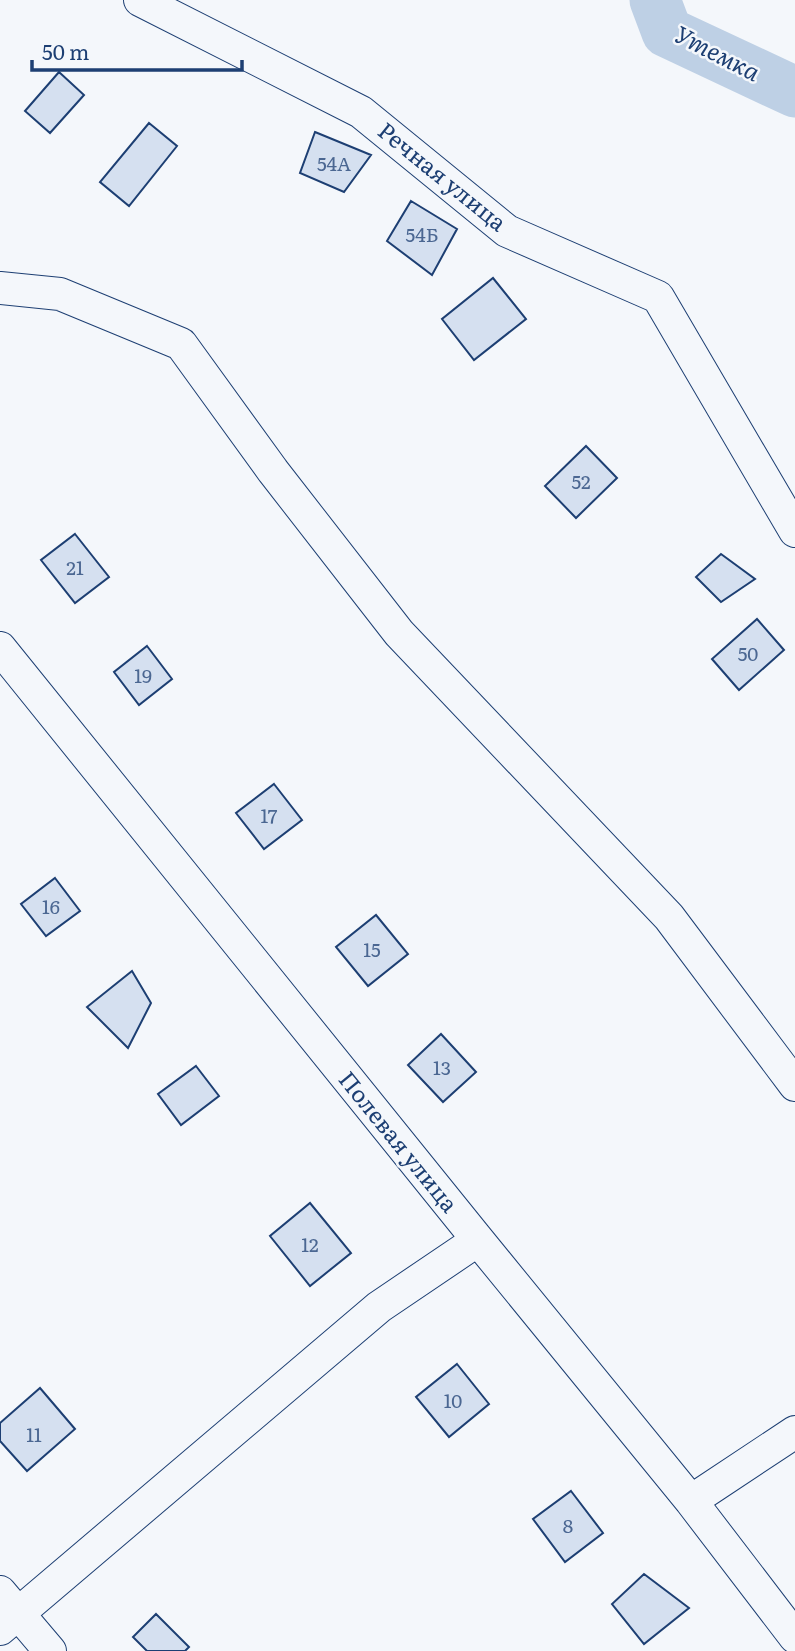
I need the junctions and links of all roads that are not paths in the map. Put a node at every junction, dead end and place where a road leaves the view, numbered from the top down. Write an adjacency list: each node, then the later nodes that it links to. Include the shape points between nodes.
1 (140, 0): 3 (street, Речная улица, via 360,112 507,232 658,297)
2 (0, 288): 5 (street, via 60,294 181,344 399,633 669,917)
3 (795, 531)
4 (0, 648): 6 (street, Полевая улица)
5 (795, 1085)
6 (478, 1240): 8 (street, Полевая улица); 9 (street, via 379,1307)
7 (795, 1432): 8 (street)
8 (691, 1501): 10 (street, Полевая улица)
9 (6, 1611): 11 (street)
10 (795, 1637)
11 (50, 1651)

